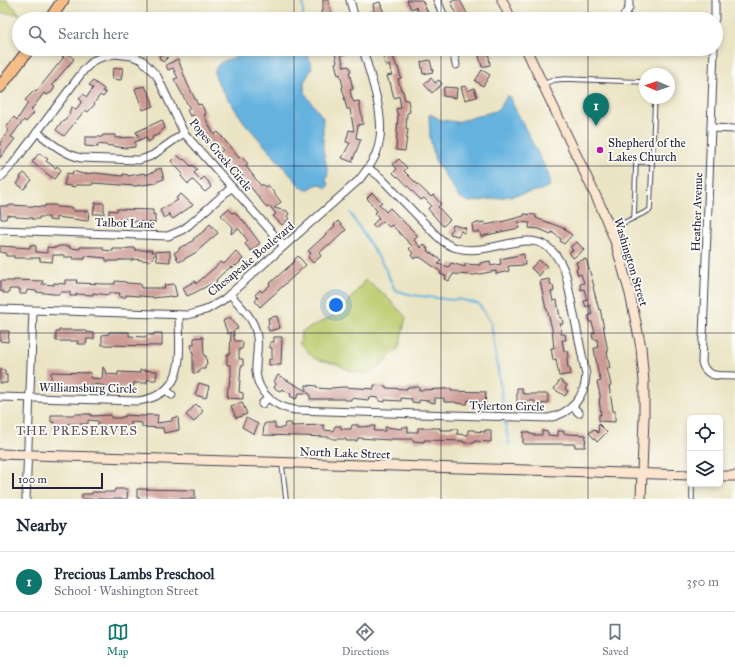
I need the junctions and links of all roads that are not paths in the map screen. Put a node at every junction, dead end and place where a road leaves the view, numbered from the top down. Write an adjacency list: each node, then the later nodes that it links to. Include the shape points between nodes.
1 (63, 0): 7 (main road)
2 (350, 0): 8 (street)
3 (438, 0): 9 (street)
4 (502, 0): 10 (street)
5 (629, 0): 11 (street)
6 (715, 0): 12 (street)
7 (55, 12)
8 (353, 12)
9 (442, 12)
10 (508, 12)
11 (626, 12)
12 (715, 12)
13 (24, 56): 23 (main road)
14 (103, 56): 27 (street, Popes Creek Circle, via 94,60 84,70)
15 (132, 56): 28 (street, Popes Creek Circle, via 142,60 157,76)
16 (365, 56): 30 (street, Chesapeake Boulevard, via 381,115 380,140)
17 (454, 56): 20 (street)
18 (529, 56): 22 (street, Washington Street)
19 (714, 56): 25 (street, Heather Avenue)
20 (456, 65)
21 (639, 82): 22 (lane, via 565,79)
22 (543, 84): 35 (street, Washington Street)
23 (0, 87)
24 (655, 104): 29 (lane)
25 (711, 128): 26 (street); 41 (street, Heather Avenue, via 702,363 708,373)
26 (735, 129)
27 (37, 132): 28 (street, via 72,156 137,160 153,155); 31 (street, Popes Creek Circle)
28 (184, 132): 32 (street, Popes Creek Circle)
29 (652, 162): 33 (lane, via 650,210); 33 (lane, via 636,162)
30 (368, 168): 36 (street, Chesapeake Boulevard, via 359,180); 48 (street, Tylerton Circle, via 380,177 445,244 475,250 529,241 546,246 556,255 566,275 586,375 583,391)
31 (0, 178)
32 (232, 187): 34 (street, Talbot Lane, via 189,225 168,236); 36 (street, Popes Creek Circle)
33 (634, 218): 35 (lane)
34 (0, 230)
35 (610, 230): 53 (street, Washington Street, via 630,294 641,347 644,382)
36 (284, 246): 37 (street, Chesapeake Boulevard)
37 (230, 294): 40 (street, Chesapeake Boulevard, via 206,310); 46 (street, Tylerton Circle, via 254,324 257,333 256,372 262,391)
38 (0, 309): 39 (street, Chesapeake Boulevard)
39 (33, 311): 40 (street, Chesapeake Boulevard); 45 (street)
40 (179, 315): 42 (street, via 178,367 172,383)
41 (735, 376)
42 (166, 390): 43 (street); 45 (street, Williamsburg Circle, via 156,397 138,401)
43 (172, 395)
44 (0, 397): 45 (street, Williamsburg Circle)
45 (30, 398): 51 (street)
46 (268, 398): 47 (street); 48 (street, Tylerton Circle, via 278,406 296,410 502,417 548,418 566,412)
47 (262, 404)
48 (572, 407): 49 (street)
49 (579, 413)
50 (0, 454): 51 (street, North Lake Street)
51 (27, 455): 52 (street, North Lake Street); 58 (street)
52 (282, 463): 53 (street, North Lake Street); 59 (lane)
53 (642, 474): 54 (street, North Lake Street); 60 (street, Washington Street)
54 (687, 474)
55 (723, 476): 56 (street)
56 (735, 476)
57 (692, 487): 61 (lane)
58 (26, 499)
59 (286, 499)
60 (641, 499)
61 (692, 499)

